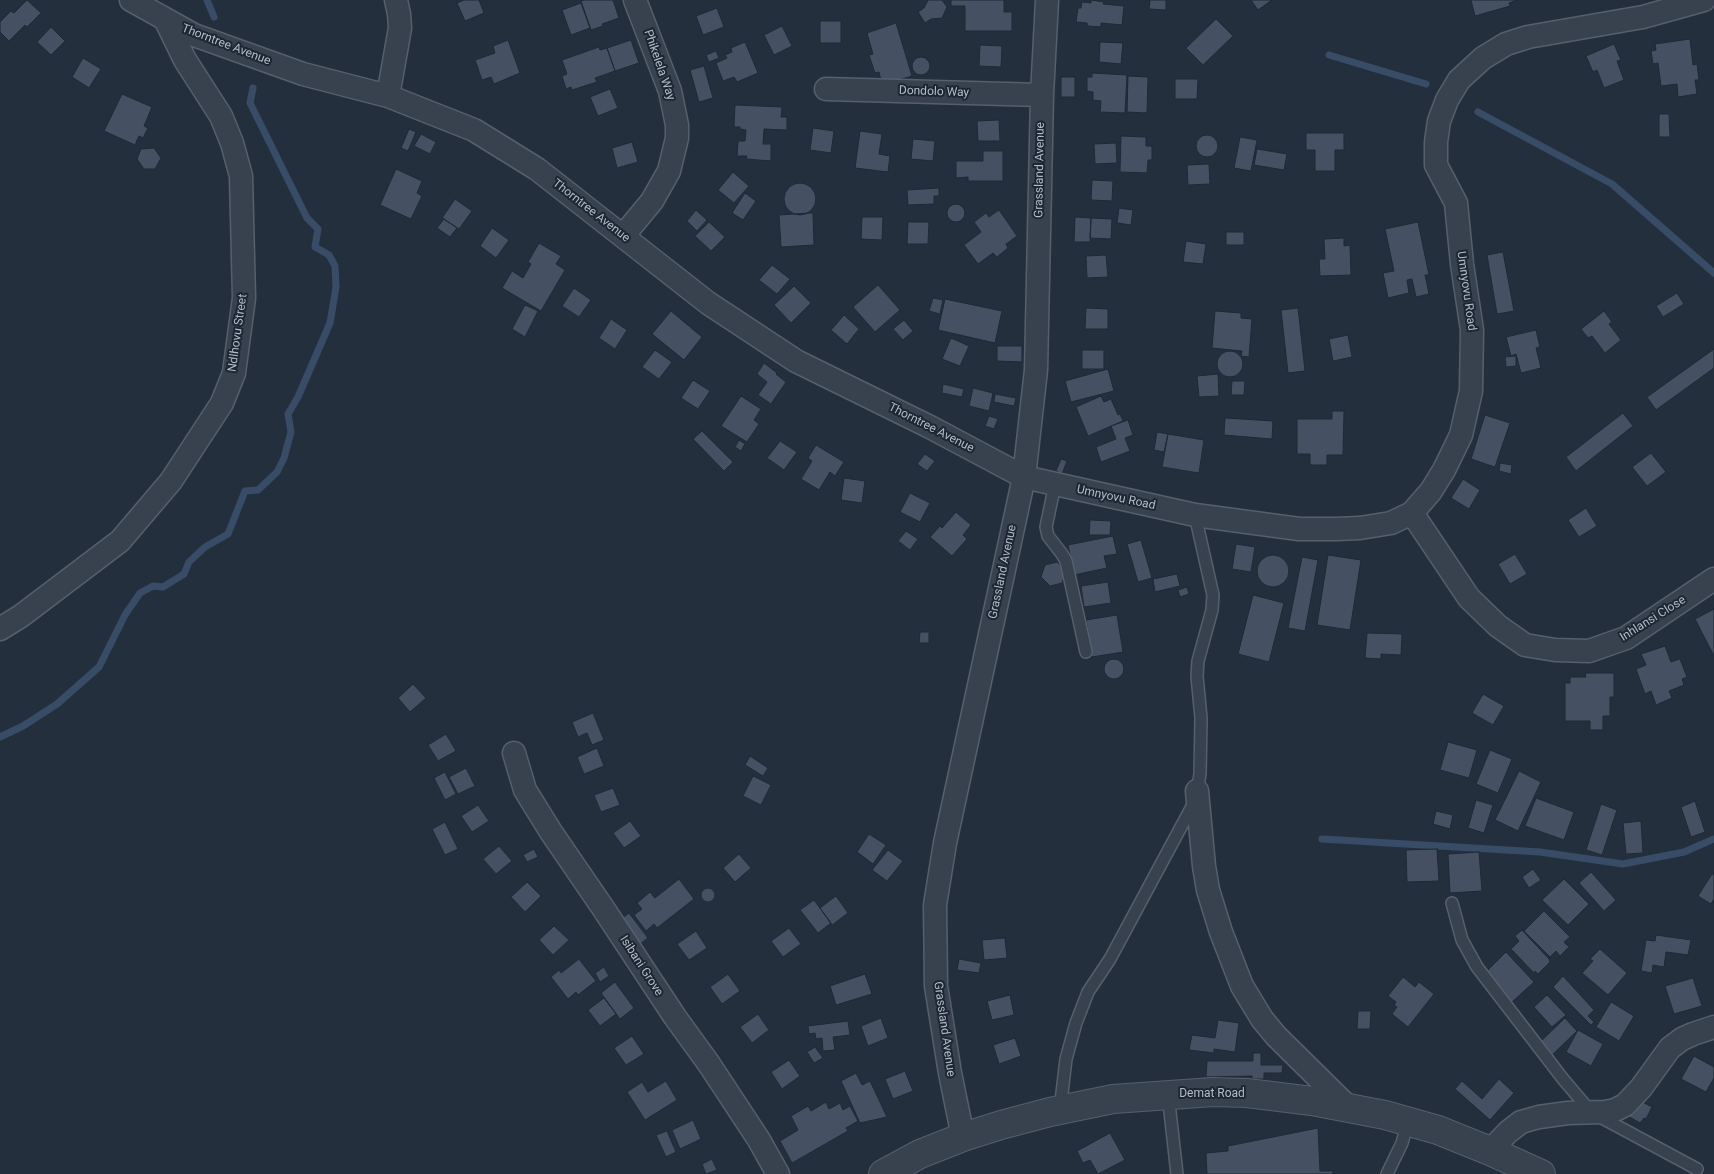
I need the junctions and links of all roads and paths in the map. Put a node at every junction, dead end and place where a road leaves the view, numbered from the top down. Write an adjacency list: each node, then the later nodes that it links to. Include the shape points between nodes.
1 (131, 0): 6 (street, Thorntree Avenue)
2 (396, 0): 9 (street, via 400,28)
3 (635, 0): 10 (street, Phikelela Way, via 670,91 678,138 670,171 652,201)
4 (1047, 0): 8 (street, Grassland Avenue)
5 (1704, 0): 13 (street, Umnyovu Road, via 1643,17 1528,37 1506,44 1483,58 1465,75 1448,100 1439,122 1436,165 1456,203 1472,330 1471,391 1461,435 1431,491)
6 (165, 19): 9 (street, Thorntree Avenue, via 194,35 303,74); 16 (street, Ndlhovu Street, via 185,60 220,116 241,176 244,298 234,373 222,403 171,481 120,541)
7 (826, 88): 8 (street, Dondolo Way)
8 (1042, 95): 11 (street, Grassland Avenue, via 1036,370)
9 (388, 96): 10 (street, Thorntree Avenue, via 474,130 537,169)
10 (623, 236): 11 (street, Thorntree Avenue, via 708,304 796,361)
11 (1024, 477): 12 (street, Umnyovu Road); 27 (street, Grassland Avenue, via 945,843 935,905 936,986)
12 (1055, 484): 14 (street, Umnyovu Road); 17 (lane, via 1046,527 1048,536 1066,561)
13 (1412, 513): 14 (street, Umnyovu Road, via 1391,522 1336,529 1300,529); 15 (street, Inhlansi Close, via 1469,598 1498,626 1525,644 1555,650 1589,651 1616,642)
14 (1195, 515): 19 (lane, via 1213,595 1198,661 1201,718)
15 (1714, 579)
16 (0, 629)
17 (1086, 652)
18 (514, 753): 30 (street, Isibani Grove, via 525,790 551,832 714,1072)
19 (1197, 792): 23 (street, via 1208,890 1242,986 1266,1025); 24 (lane, via 1183,826 1110,959 1088,992 1066,1059)
20 (1452, 903): 25 (lane, via 1462,940 1477,967)
21 (1714, 1027): 25 (street, via 1682,1039 1670,1048 1625,1105 1614,1110)
22 (1168, 1094): 23 (street, Demat Road, via 1247,1093); 24 (street, Demat Road, via 1114,1099); 32 (lane)
23 (1348, 1107): 26 (street, Demat Road)
24 (1060, 1110): 27 (street, Demat Road)
25 (1591, 1112): 28 (street, via 1521,1122); 29 (lane)
26 (1408, 1121): 28 (street, Demat Road); 33 (lane, via 1402,1143)
27 (963, 1137): 31 (street, Demat Road, via 920,1154)
28 (1490, 1150): 34 (street, Demat Road)
29 (1696, 1169)
30 (778, 1174)
31 (883, 1174)
32 (1177, 1174)
33 (1387, 1174)
34 (1541, 1174)

